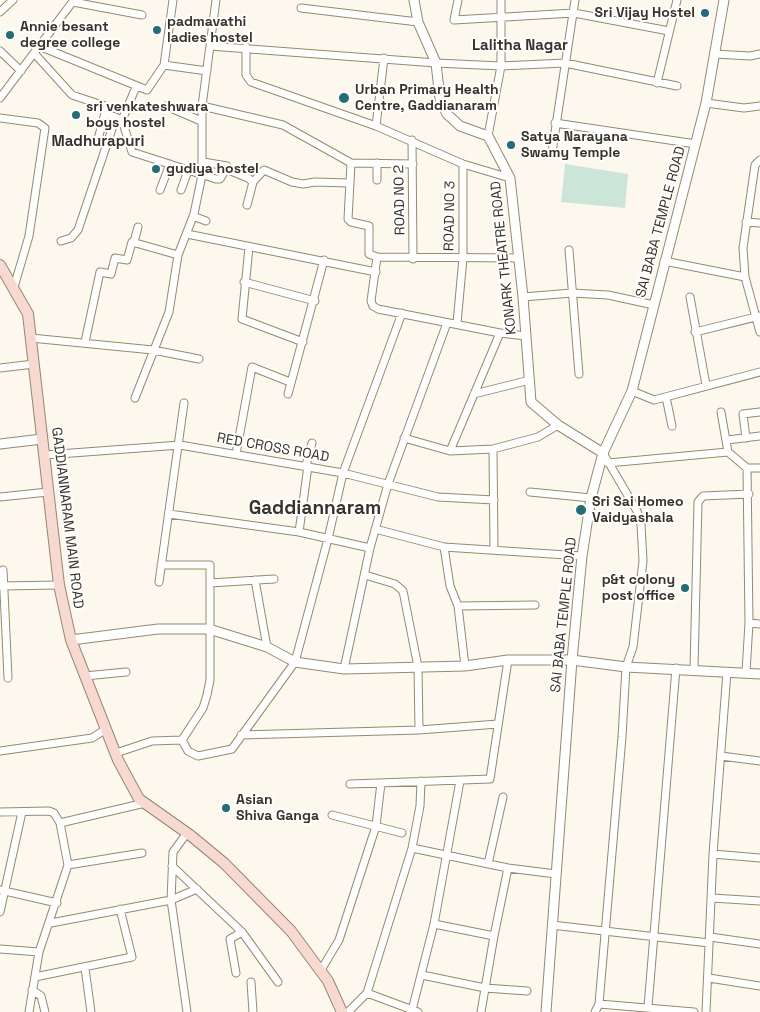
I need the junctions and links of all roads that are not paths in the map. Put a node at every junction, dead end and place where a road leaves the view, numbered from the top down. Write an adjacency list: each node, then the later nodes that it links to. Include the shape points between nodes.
1 (13, 0): 12 (street)
2 (173, 0): 28 (street)
3 (216, 0): 19 (street)
4 (414, 0): 16 (street)
5 (458, 0): 15 (street, via 454,20)
6 (501, 0): 15 (street)
7 (575, 0): 13 (street)
8 (677, 0): 17 (street)
9 (724, 0): 23 (street, SAI BABA TEMPLE ROAD)
10 (73, 1): 14 (street); 18 (street)
11 (301, 8): 16 (street)
12 (0, 12)
13 (574, 13): 15 (street); 17 (street); 27 (street)
14 (142, 15)
15 (502, 18): 29 (street)
16 (418, 22): 26 (street)
17 (669, 31): 32 (street)
18 (39, 46): 22 (street); 34 (street)
19 (210, 46): 20 (street); 31 (street)
20 (246, 47): 25 (street); 45 (street, ROAD NO 3, via 246,75 251,82)
21 (0, 50): 30 (street)
22 (34, 53): 30 (street); 40 (street, via 72,95 105,106)
23 (714, 54): 24 (street); 36 (street, SAI BABA TEMPLE ROAD)
24 (760, 54)
25 (384, 58): 26 (street); 45 (street)
26 (436, 63): 29 (street); 46 (street, via 440,99 447,114 460,126)
27 (565, 64): 29 (street); 32 (street); 44 (street)
28 (164, 65): 31 (street); 34 (street, via 147,90)
29 (501, 66): 46 (street)
30 (21, 71): 35 (street)
31 (207, 71): 38 (street)
32 (657, 82): 33 (street)
33 (677, 86)
34 (136, 87): 42 (street)
35 (0, 98)
36 (706, 103): 39 (street, via 744,108); 49 (street, SAI BABA TEMPLE ROAD)
37 (166, 106): 43 (street)
38 (202, 106): 43 (street); 53 (street, via 283,125)
39 (760, 106)
40 (105, 113): 42 (street); 48 (street)
41 (0, 118): 89 (street, via 38,123 45,128 29,236)
42 (119, 118): 55 (street, via 132,152); 74 (street, via 78,230)
43 (201, 121): 52 (street)
44 (555, 123): 49 (street); 50 (street)
45 (376, 126): 47 (street, ROAD NO 3)
46 (488, 136): 61 (street, KONARK THEATRE ROAD)
47 (412, 140): 56 (street, ROAD NO 2); 57 (street, ROAD NO 3)
48 (97, 142)
49 (696, 144): 84 (street, SAI BABA TEMPLE ROAD)
50 (552, 152)
51 (760, 160): 70 (street, via 755,165)
52 (203, 162): 58 (street); 60 (street)
53 (351, 163): 54 (street); 64 (street)
54 (377, 163): 56 (street); 62 (street)
55 (170, 164): 59 (street); 65 (street)
56 (413, 164): 82 (street, ROAD NO 2)
57 (463, 164): 61 (street); 80 (street, ROAD NO 3)
58 (227, 166)
59 (188, 170): 60 (street); 66 (street)
60 (202, 175): 63 (street, via 218,179 226,170); 68 (street)
61 (510, 178): 81 (street, KONARK THEATRE ROAD)
62 (378, 180)
63 (253, 182): 64 (street, via 264,170 303,184); 67 (street)
64 (349, 183): 79 (street, via 348,219 370,226 369,254)
65 (160, 190)
66 (181, 190)
67 (247, 205)
68 (193, 216): 69 (street); 73 (street)
69 (206, 221)
70 (746, 222): 71 (street); 87 (street, via 742,248)
71 (760, 223)
72 (138, 227): 75 (street)
73 (187, 234): 76 (street); 78 (street)
74 (61, 241)
75 (134, 242): 78 (street); 104 (street, via 127,260 115,258 111,274 100,272)
76 (249, 247): 83 (street); 88 (street)
77 (569, 250): 90 (street)
78 (178, 255): 106 (street, via 168,312)
79 (377, 257): 82 (street); 86 (street)
80 (463, 258): 81 (street); 82 (street); 98 (street, ROAD NO 3)
81 (519, 258): 91 (street, KONARK THEATRE ROAD)
82 (413, 259)
83 (324, 260): 86 (street); 93 (street)
84 (664, 261): 87 (street); 94 (street, SAI BABA TEMPLE ROAD)
85 (0, 265): 89 (main road, GADDIANNARAM MAIN ROAD)
86 (376, 272): 95 (street, via 373,306)
87 (745, 277): 96 (street)
88 (244, 282): 93 (street); 105 (street, via 242,319)
89 (14, 287): 103 (main road, GADDIANNARAM MAIN ROAD, via 28,314)
90 (572, 293): 91 (street); 94 (street, via 608,295); 111 (street)
91 (524, 297): 102 (street, KONARK THEATRE ROAD)
92 (690, 297): 99 (street)
93 (315, 301): 105 (street)
94 (654, 305): 115 (street, SAI BABA TEMPLE ROAD)
95 (402, 313): 97 (street); 143 (street)
96 (758, 316): 99 (street); 100 (street)
97 (447, 323): 98 (street); 126 (street)
98 (457, 323): 101 (street)
99 (694, 332): 114 (street)
100 (760, 332)
101 (500, 333): 102 (street); 117 (street)
102 (526, 336): 112 (street, KONARK THEATRE ROAD)
103 (31, 338): 104 (street); 108 (main road, GADDIANNARAM MAIN ROAD)
104 (85, 342): 106 (street)
105 (303, 342): 113 (street)
106 (153, 350): 107 (street); 119 (street)
107 (199, 359)
108 (34, 364): 109 (street); 128 (main road, GADDIANNARAM MAIN ROAD)
109 (0, 368)
110 (760, 372): 114 (street)
111 (578, 374)
112 (530, 380): 117 (street); 123 (street, KONARK THEATRE ROAD, via 534,406)
113 (290, 382): 116 (street); 137 (street, via 252,366)
114 (706, 385): 118 (street)
115 (632, 391): 118 (street, via 654,400); 136 (street, SAI BABA TEMPLE ROAD)
116 (288, 394)
117 (474, 394): 134 (street)
118 (666, 396): 124 (street)
119 (135, 398)
120 (184, 403): 132 (street)
121 (721, 412): 129 (street)
122 (760, 412): 127 (street, via 744,414)
123 (558, 426): 133 (street, via 538,437); 136 (street, KONARK THEATRE ROAD)
124 (672, 426)
125 (760, 436): 127 (street)
126 (404, 438): 134 (street); 144 (street)
127 (746, 438): 129 (street)
128 (42, 439): 131 (street); 138 (main road, GADDIANNARAM MAIN ROAD)
129 (727, 440): 135 (street)
130 (312, 443): 140 (street)
131 (0, 444)
132 (180, 444): 137 (street, RED CROSS ROAD); 138 (street, RED CROSS ROAD); 151 (street)
133 (493, 449): 134 (street); 150 (street)
134 (450, 451)
135 (728, 452): 139 (street); 141 (street)
136 (603, 453): 139 (street); 149 (street, SAI BABA TEMPLE ROAD)
137 (236, 454): 140 (street, RED CROSS ROAD)
138 (45, 455): 145 (main road, GADDIANNARAM MAIN ROAD)
139 (608, 463): 181 (street, via 637,512 641,525 642,589 633,647)
140 (307, 465): 143 (street, RED CROSS ROAD); 153 (street)
141 (747, 468): 142 (street); 147 (street)
142 (760, 468)
143 (343, 472): 144 (street, RED CROSS ROAD); 154 (street)
144 (388, 484): 150 (street, RED CROSS ROAD, via 438,498); 152 (street)
145 (48, 492): 148 (street); 166 (main road, GADDIANNARAM MAIN ROAD)
146 (530, 492): 149 (street)
147 (749, 494): 170 (street); 184 (street, via 703,496 698,502)
148 (0, 497)
149 (592, 498): 158 (street, SAI BABA TEMPLE ROAD)
150 (494, 500): 157 (street)
151 (169, 514): 153 (street); 159 (street)
152 (375, 529): 155 (street); 156 (street)
153 (299, 532): 154 (street)
154 (328, 539): 156 (street); 178 (street)
155 (444, 547): 157 (street); 169 (street, via 450,586)
156 (370, 548): 161 (street)
157 (494, 550): 158 (street)
158 (582, 556): 177 (street, SAI BABA TEMPLE ROAD)
159 (161, 565): 164 (street); 165 (street, via 209,564)
160 (3, 570): 167 (street)
161 (365, 575): 180 (street, via 395,584 403,591); 183 (street)
162 (274, 579): 163 (street)
163 (255, 580): 165 (street); 175 (street)
164 (159, 582)
165 (210, 582): 172 (street)
166 (59, 585): 167 (street); 173 (main road, GADDIANNARAM MAIN ROAD)
167 (2, 586): 174 (street)
168 (534, 605): 169 (street)
169 (458, 606): 179 (street)
170 (749, 623): 171 (street); 187 (street)
171 (760, 624)
172 (209, 629): 173 (street, via 158,629); 175 (street); 195 (street, via 210,680 207,695 203,708)
173 (71, 640): 189 (main road, GADDIANNARAM MAIN ROAD)
174 (3, 643): 190 (street)
175 (267, 647): 178 (street)
176 (508, 660): 177 (street); 179 (street); 191 (street)
177 (572, 660): 181 (street); 222 (street, SAI BABA TEMPLE ROAD)
178 (295, 662): 183 (street); 194 (street)
179 (465, 666): 180 (street)
180 (418, 667): 183 (street); 193 (street)
181 (626, 667): 182 (street); 235 (street)
182 (676, 668): 184 (street); 237 (street)
183 (344, 669)
184 (694, 669): 186 (street)
185 (126, 672): 189 (street)
186 (727, 672): 187 (street); 198 (street)
187 (746, 672): 188 (street)
188 (760, 674)
189 (85, 676): 192 (main road, GADDIANNARAM MAIN ROAD)
190 (8, 678)
191 (498, 724): 193 (street); 201 (street, via 490,779)
192 (106, 729): 196 (street, via 92,738); 197 (main road, GADDIANNARAM MAIN ROAD)
193 (419, 730): 194 (street)
194 (241, 735): 195 (street, via 232,749 198,756 188,751)
195 (182, 740): 197 (street, via 152,741)
196 (0, 751)
197 (116, 753): 205 (main road, GADDIANNARAM MAIN ROAD, via 139,799)
198 (721, 756): 199 (street); 215 (street)
199 (760, 761)
200 (421, 780): 201 (street); 202 (street); 213 (street)
201 (460, 781): 216 (street)
202 (381, 783): 203 (street); 210 (street)
203 (350, 784)
204 (503, 797): 218 (street)
205 (145, 804): 209 (street); 211 (main road, GADDIANNARAM MAIN ROAD)
206 (0, 812): 207 (street)
207 (22, 812): 209 (street, via 49,811); 224 (street)
208 (332, 815): 210 (street)
209 (60, 823): 219 (street)
210 (376, 826): 212 (street); 243 (street, via 339,940)
211 (187, 833): 220 (street, via 174,852); 243 (main road, GADDIANNARAM MAIN ROAD, via 224,863 291,930)
212 (402, 833)
213 (412, 848): 216 (street); 254 (street)
214 (142, 854): 219 (street)
215 (713, 854): 217 (street); 225 (street)
216 (446, 855): 218 (street); 232 (street)
217 (760, 858)
218 (488, 864): 221 (street)
219 (68, 865): 228 (street)
220 (172, 866): 223 (street); 226 (street)
221 (508, 868): 222 (street); 236 (street)
222 (556, 874): 233 (street, SAI BABA TEMPLE ROAD)
223 (197, 889): 226 (street); 234 (street)
224 (3, 891): 228 (street); 230 (street)
225 (712, 898): 227 (street); 238 (street)
226 (172, 900): 229 (street); 262 (street)
227 (760, 901)
228 (57, 903): 231 (street)
229 (120, 909): 231 (street); 242 (street, via 132,958)
230 (0, 912)
231 (51, 923): 241 (street)
232 (434, 924): 236 (street); 245 (street)
233 (552, 925): 235 (street); 267 (street, SAI BABA TEMPLE ROAD)
234 (242, 932): 244 (street, via 230,939); 249 (street)
235 (604, 932): 237 (street); 255 (street)
236 (494, 936): 251 (street)
237 (655, 936): 238 (street); 256 (street)
238 (709, 940): 239 (street); 247 (street)
239 (760, 944)
240 (0, 949): 241 (street)
241 (39, 952): 246 (street)
242 (85, 968): 246 (street); 261 (street)
243 (320, 970): 264 (main road, GADDIANNARAM MAIN ROAD)
244 (236, 972)
245 (422, 975): 251 (street); 258 (street)
246 (36, 977): 252 (street)
247 (709, 978): 250 (street); 270 (street)
248 (251, 982): 263 (street)
249 (278, 982)
250 (760, 986)
251 (485, 988): 253 (street); 266 (street)
252 (32, 990): 259 (street); 260 (street, via 41,996)
253 (526, 991)
254 (368, 993): 258 (street); 265 (street)
255 (599, 1004): 257 (street); 268 (street)
256 (648, 1007): 257 (street); 269 (street)
257 (637, 1009)
258 (415, 1011)
259 (29, 1012)
260 (45, 1012)
261 (91, 1012)
262 (187, 1012)
263 (253, 1012)
264 (342, 1012)
265 (348, 1012)
266 (481, 1012)
267 (546, 1012)
268 (595, 1012)
269 (694, 1012)
270 (706, 1012)

